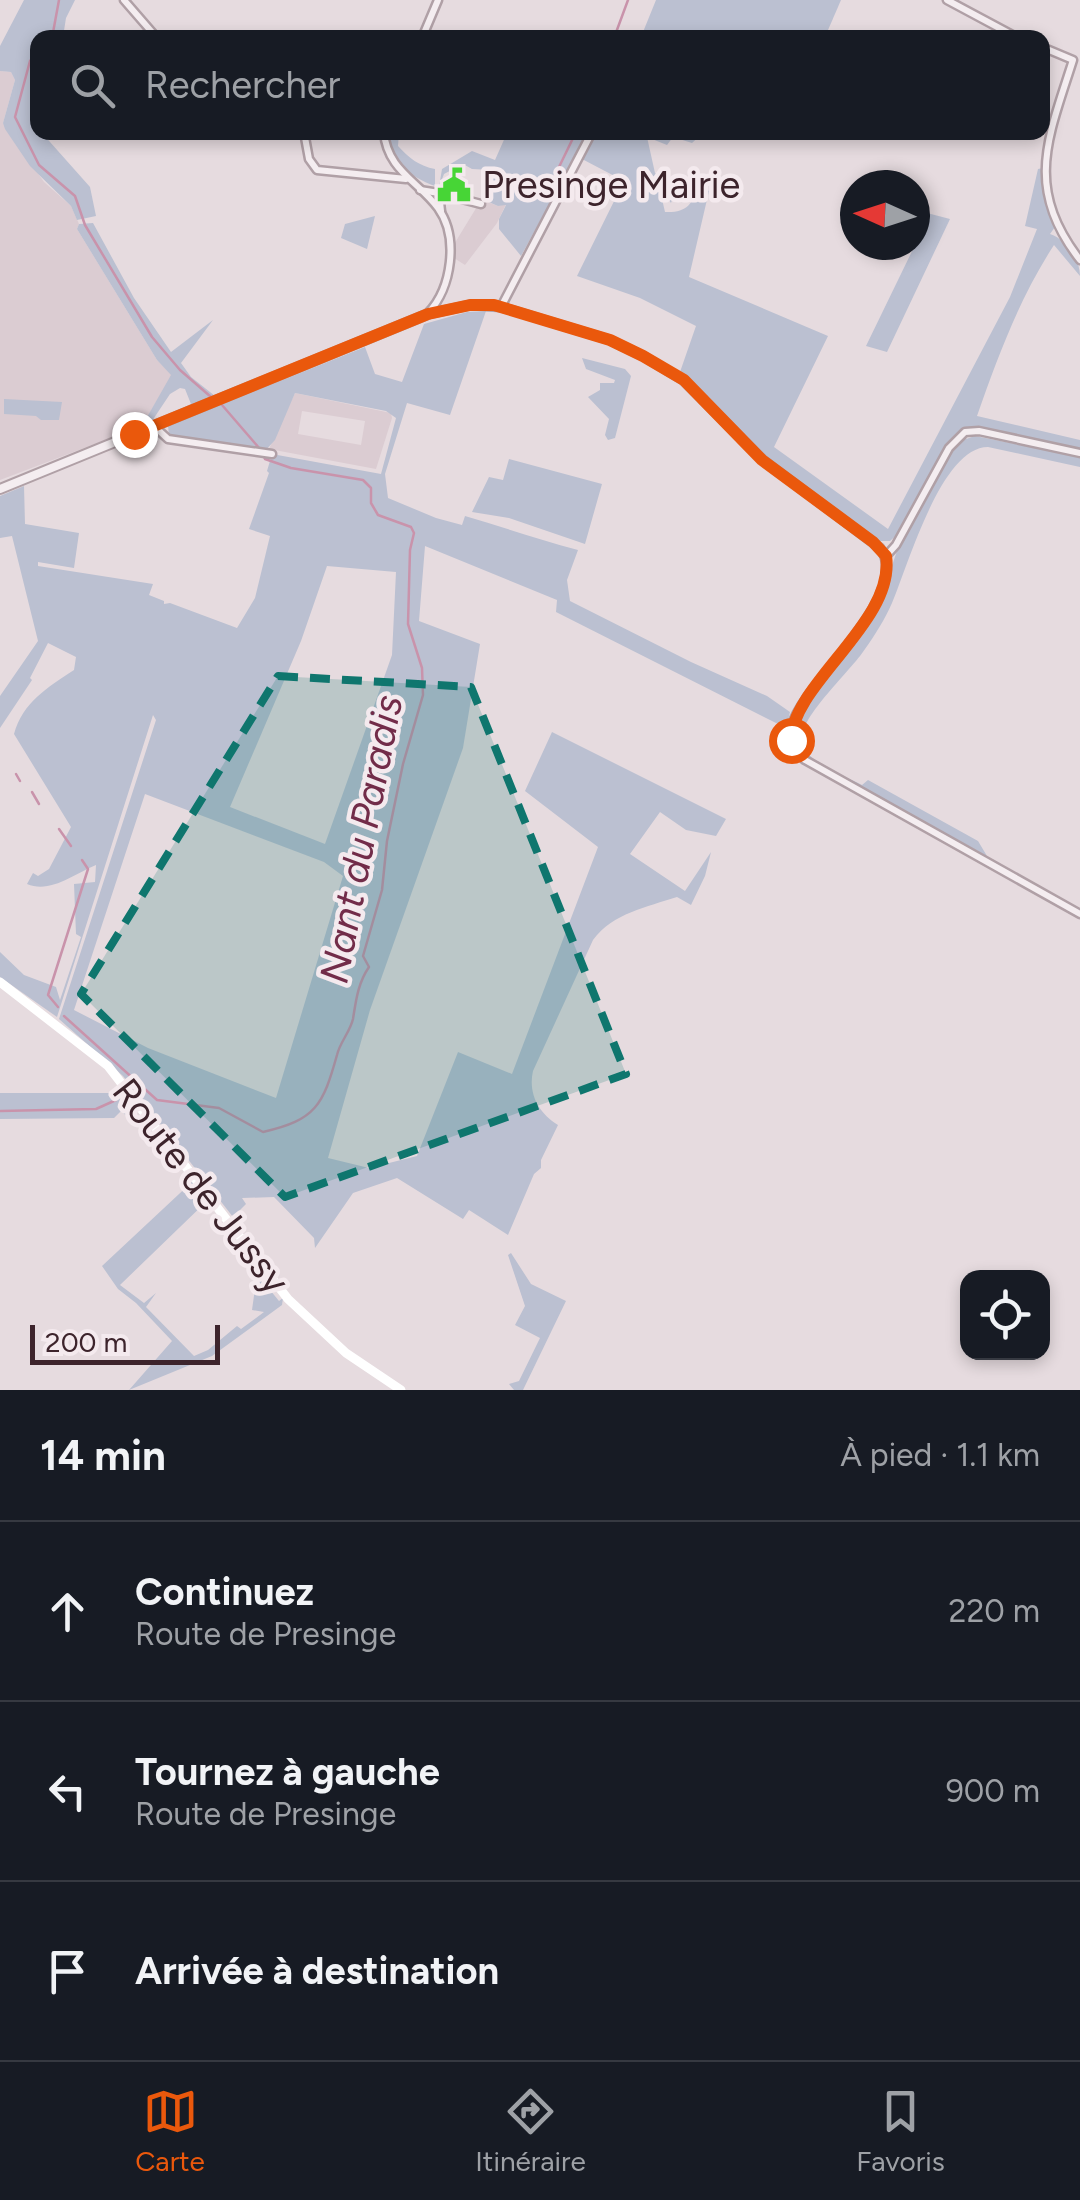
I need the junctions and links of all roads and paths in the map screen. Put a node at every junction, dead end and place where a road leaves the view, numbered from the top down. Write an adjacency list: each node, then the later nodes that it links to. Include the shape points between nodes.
1 (124, 0): 4 (street)
2 (438, 0): 5 (street)
3 (947, 0): 6 (street)
4 (150, 30)
5 (425, 30)
6 (1003, 30)
7 (1050, 50): 8 (street, via 1073,60)
8 (1050, 133)
9 (305, 140): 13 (street, via 317,170)
10 (386, 140): 13 (street, via 389,157)
11 (588, 140): 19 (street)
12 (1050, 140): 18 (street, via 1046,190 1056,224)
13 (407, 179): 14 (street)
14 (420, 190): 15 (street); 17 (street)
15 (439, 193): 16 (street); 17 (street)
16 (480, 204)
17 (440, 212): 20 (street, via 448,273)
18 (1080, 260)
19 (500, 306): 20 (street); 25 (street, via 610,340 684,380 762,460)
20 (428, 314): 21 (street)
21 (155, 427): 22 (street, via 168,439); 24 (street)
22 (266, 453)
23 (1080, 453): 25 (street, via 965,432)
24 (0, 488)
25 (886, 556): 26 (street, via 885,578 868,616 794,719 792,746 804,760)
26 (1080, 914)
27 (0, 982): 28 (main road, Route de Jussy, via 120,1079 284,1290 332,1342)
28 (400, 1390)

